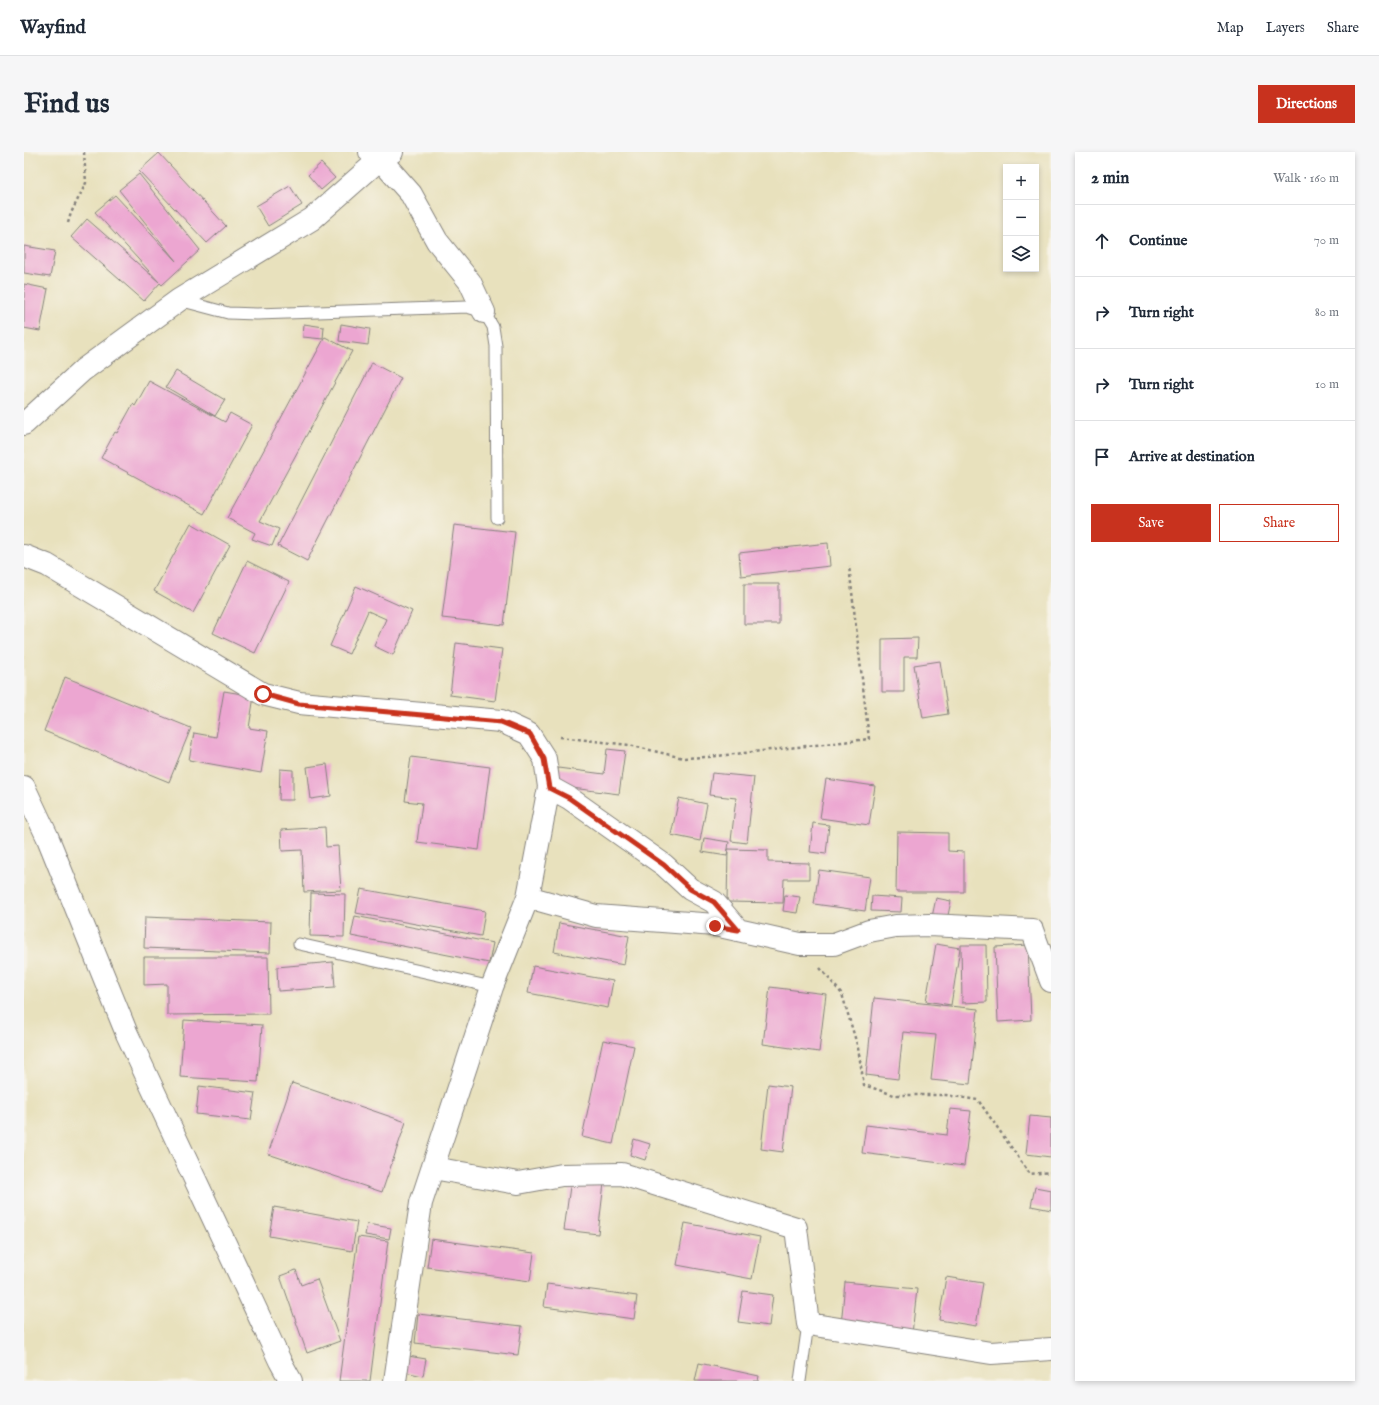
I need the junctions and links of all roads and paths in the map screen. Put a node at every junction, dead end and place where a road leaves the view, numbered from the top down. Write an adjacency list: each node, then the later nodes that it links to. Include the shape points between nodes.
1 (84, 152): 3 (path, via 86,184)
2 (380, 154): 4 (street, via 312,219); 5 (street, via 411,194 437,241 470,282)
3 (68, 223)
4 (179, 300): 5 (lane, via 228,313 467,308); 6 (street, via 83,370)
5 (484, 312): 7 (lane, via 493,327 496,346)
6 (24, 424)
7 (497, 518)
8 (24, 556): 10 (street, via 46,565 263,694 299,704 501,722)
9 (849, 566): 10 (path, via 869,739 708,758 683,758 628,745)
10 (530, 734): 12 (street, via 544,759)
11 (24, 787): 23 (street, via 47,836 127,1034)
12 (549, 788): 13 (street); 14 (street, via 569,798 664,865 690,889 714,902)
13 (528, 897): 14 (street, via 596,916); 18 (street)
14 (738, 930): 16 (street)
15 (299, 944): 18 (lane)
16 (800, 944): 17 (street, via 834,944 869,931 896,926 1032,930); 20 (path, via 842,994 858,1048 864,1085 894,1095 946,1095 978,1100 1030,1174)
17 (1051, 980)
18 (492, 987): 19 (street)
19 (433, 1168): 21 (street, via 518,1183 562,1175 622,1174 796,1228); 24 (street, via 420,1203)
20 (1051, 1172)
21 (808, 1324): 22 (street, via 991,1353); 25 (lane)
22 (1051, 1349)
23 (291, 1381)
24 (395, 1381)
25 (800, 1381)

